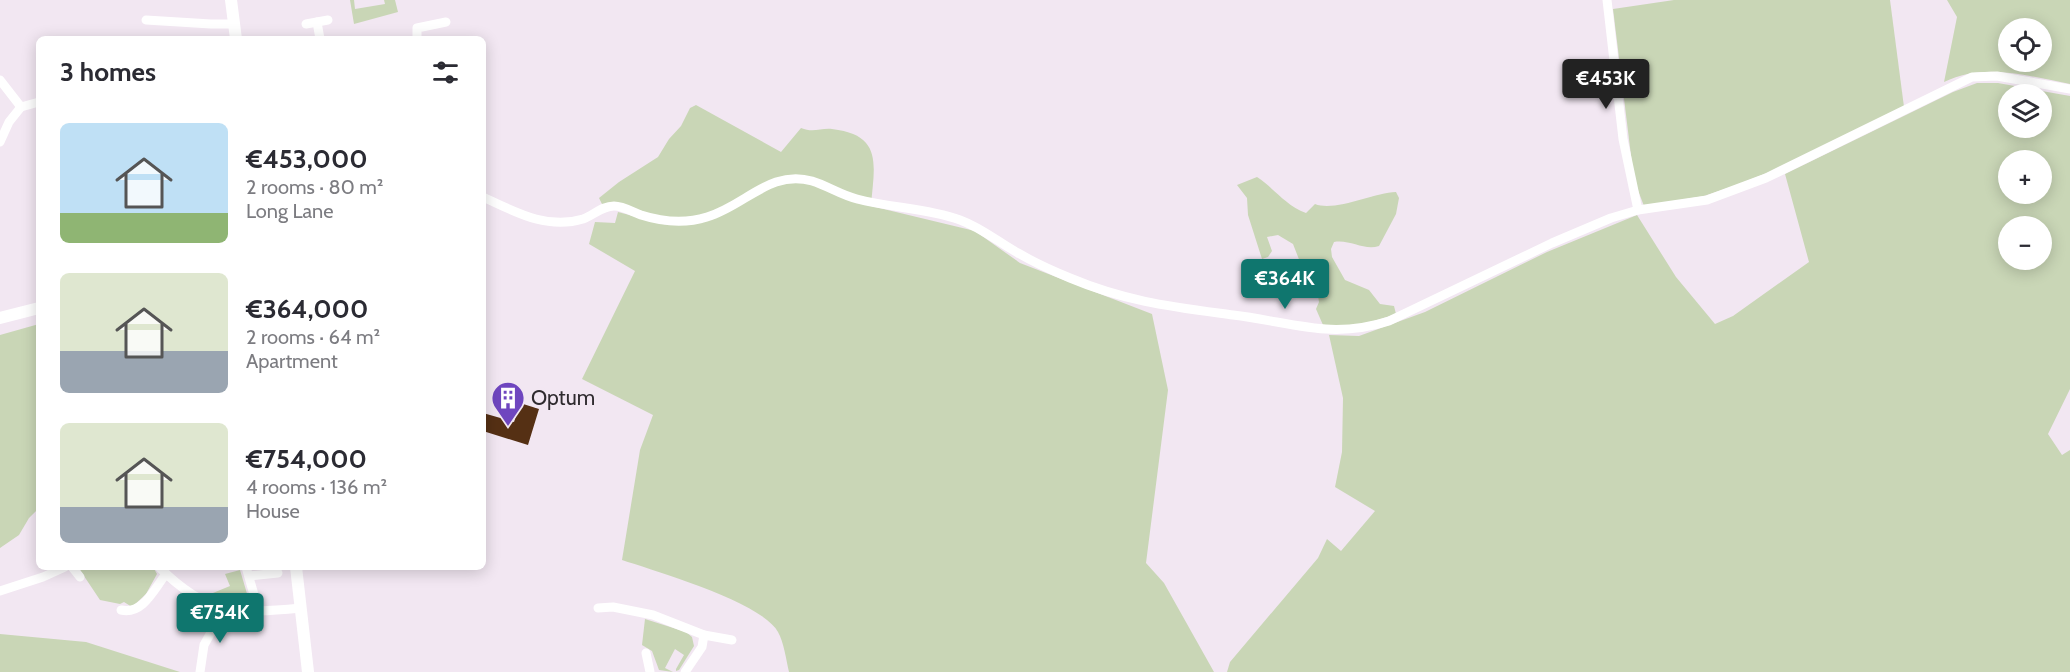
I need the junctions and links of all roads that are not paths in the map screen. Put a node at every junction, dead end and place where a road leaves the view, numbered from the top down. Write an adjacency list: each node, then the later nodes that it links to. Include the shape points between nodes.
1 (231, 0): 7 (main road)
2 (1607, 0): 18 (street, via 1623,139)
3 (146, 20): 7 (street)
4 (328, 20): 5 (street)
5 (317, 22): 8 (street); 10 (street)
6 (446, 22): 11 (street, via 417,28)
7 (234, 24): 9 (main road)
8 (306, 24)
9 (236, 36)
10 (319, 36)
11 (417, 36)
12 (0, 80): 15 (street)
13 (2070, 89): 18 (street, via 1997,76 1972,77 1747,185 1707,200)
14 (36, 103): 15 (street)
15 (21, 107): 16 (street)
16 (1, 138)
17 (486, 198): 18 (street, via 539,221 584,218 613,206 672,222 707,218 768,184 799,179 856,199 957,219 982,229 1028,259 1119,295 1167,307 1333,331 1368,328 1389,321 1581,230)
18 (1638, 210)
19 (36, 309): 20 (main road)
20 (0, 318)
21 (58, 570): 28 (street)
22 (74, 570): 27 (street)
23 (296, 570): 29 (main road)
24 (162, 571): 31 (street, via 187,591); 32 (street, via 140,608)
25 (248, 572): 26 (street); 33 (street)
26 (278, 573)
27 (80, 577)
28 (0, 591)
29 (301, 608): 33 (street); 38 (main road)
30 (598, 608): 34 (street, via 653,615)
31 (224, 609): 33 (street); 37 (street, via 204,645)
32 (122, 610)
33 (259, 612)
34 (704, 635): 35 (street); 40 (street, via 702,647)
35 (732, 639)
36 (646, 653): 39 (street)
37 (200, 672)
38 (308, 672)
39 (650, 672)
40 (685, 672)

